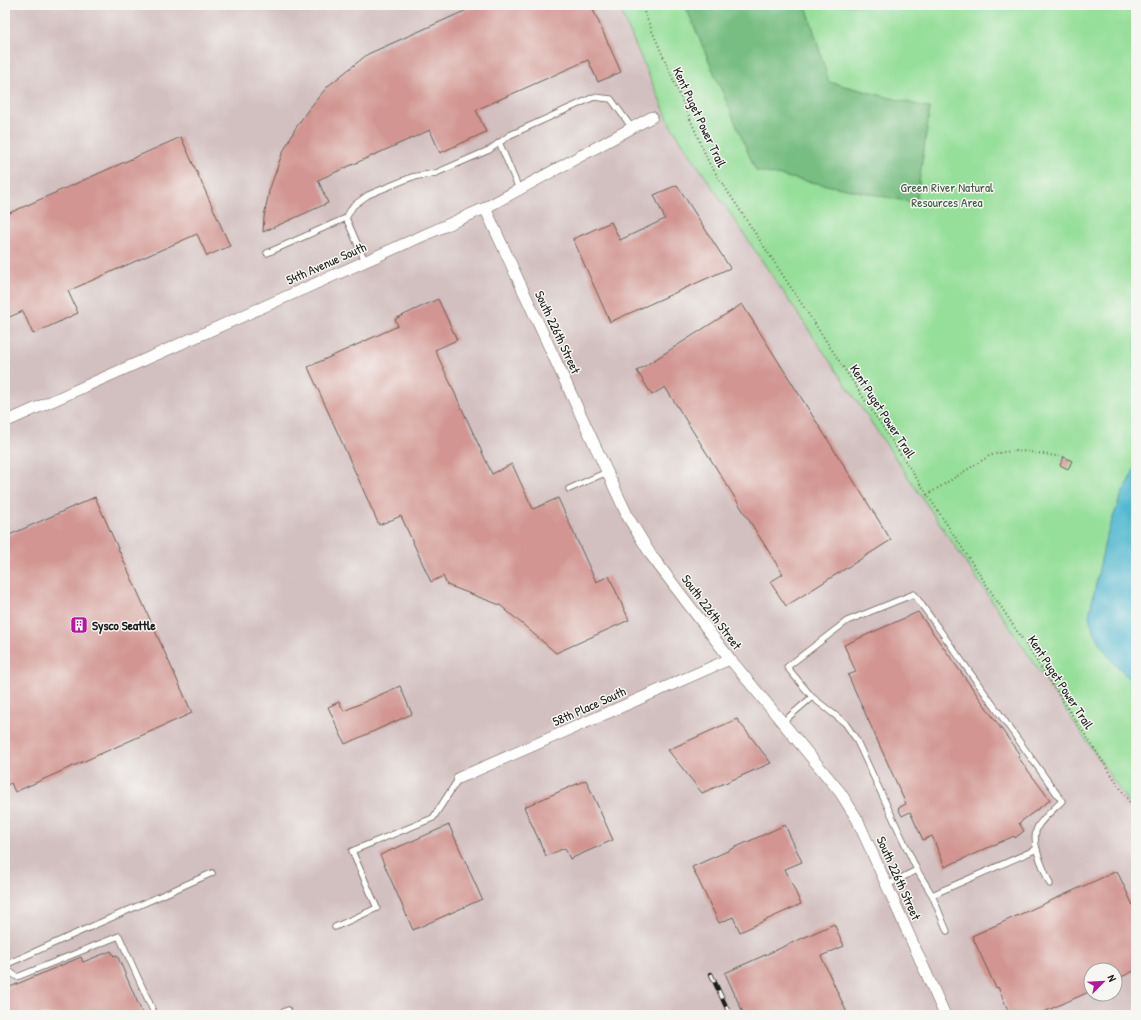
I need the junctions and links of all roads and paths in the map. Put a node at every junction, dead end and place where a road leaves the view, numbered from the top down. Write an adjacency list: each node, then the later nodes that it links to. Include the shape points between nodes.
1 (641, 5): 14 (path, Kent Puget Power Trail, via 709,163)
2 (652, 117): 3 (street, 54th Avenue South)
3 (632, 128): 4 (lane, via 611,98 594,97); 5 (street, 54th Avenue South)
4 (500, 142): 5 (lane); 7 (lane, via 489,150 436,173 412,177 368,195 353,206)
5 (519, 189): 6 (street, 54th Avenue South)
6 (485, 208): 9 (street, 54th Avenue South); 12 (street, South 226th Street)
7 (346, 218): 8 (lane); 9 (lane)
8 (267, 253)
9 (365, 261): 10 (street, 54th Avenue South)
10 (5, 422)
11 (1064, 457): 14 (path, via 1015,450 1000,452 989,456)
12 (607, 472): 13 (lane); 15 (street, South 226th Street, via 628,517 651,555)
13 (569, 489)
14 (927, 495): 19 (path, Kent Puget Power Trail)
15 (730, 659): 17 (street, South 226th Street); 18 (street, 58th Place South)
16 (812, 697): 17 (lane); 20 (lane, via 787,667 848,621 914,594 1062,800 1038,827); 21 (lane, via 845,723 856,739)
17 (783, 722): 24 (street, South 226th Street, via 840,792 857,818)
18 (459, 778): 26 (lane, via 433,818 352,851 377,908)
19 (1136, 812)
20 (1037, 849): 23 (lane); 25 (lane)
21 (916, 870): 24 (lane); 25 (lane)
22 (212, 874): 28 (lane)
23 (1050, 884)
24 (887, 885): 32 (street, South 226th Street)
25 (932, 895): 27 (lane)
26 (335, 927)
27 (947, 931)
28 (5, 967): 30 (lane, via 17,977 119,936)
29 (288, 1010): 31 (lane)
30 (155, 1015)
31 (277, 1015)
32 (945, 1015)

